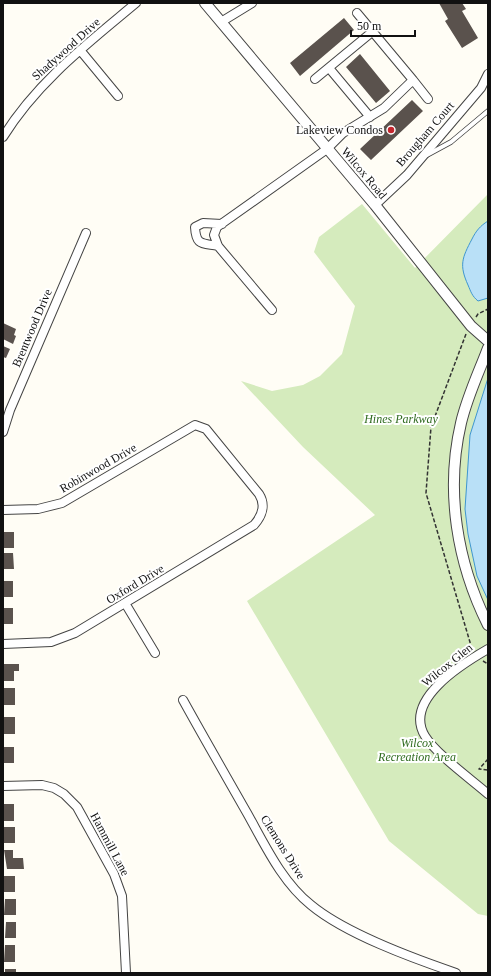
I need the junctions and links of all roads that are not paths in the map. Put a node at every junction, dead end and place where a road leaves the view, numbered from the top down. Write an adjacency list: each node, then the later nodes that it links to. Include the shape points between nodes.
1 (136, 3): 7 (street, Shadywood Drive)
2 (205, 3): 5 (street, Wilcox Road)
3 (252, 3): 5 (street)
4 (357, 13): 6 (street)
5 (221, 22): 17 (street, Wilcox Road)
6 (372, 32): 8 (street); 11 (street)
7 (80, 50): 12 (street); 16 (street, Shadywood Drive, via 40,86)
8 (329, 68): 10 (street); 15 (street)
9 (488, 74): 18 (street, Brougham Court, via 481,88)
10 (315, 79)
11 (412, 80): 13 (street); 15 (street, via 384,108)
12 (118, 96)
13 (428, 99)
14 (488, 111): 18 (lane, via 451,142)
15 (370, 117): 17 (street, via 343,133)
16 (3, 137)
17 (327, 149): 19 (street, Wilcox Road); 20 (street)
18 (421, 158): 19 (street, Brougham Court)
19 (375, 205): 24 (street, Wilcox Road, via 471,326)
20 (222, 224): 22 (street, via 217,227 214,235); 22 (street, via 203,223 195,227 196,238 200,243)
21 (86, 233): 26 (street, Brentwood Drive, via 10,410)
22 (218, 246): 23 (street)
23 (272, 310)
24 (488, 341)
25 (488, 348): 30 (street, via 461,422 453,480 455,512 464,562)
26 (3, 432)
27 (3, 510): 28 (street, Robinwood Drive, via 38,509 62,503 192,426 199,425 206,429 259,494)
28 (263, 510): 29 (street, Oxford Drive, via 254,525)
29 (125, 603): 31 (street, Oxford Drive, via 76,634 59,640); 33 (street)
30 (488, 625)
31 (3, 644)
32 (488, 648): 36 (street, Wilcox Glen, via 427,696 420,720 422,729 433,745)
33 (155, 653)
34 (183, 700): 38 (street, Clemons Drive, via 270,854 301,896 339,924)
35 (3, 786): 37 (street, Hammill Lane, via 42,785 54,788 77,807 114,874 122,896)
36 (488, 794)
37 (126, 973)
38 (456, 973)

